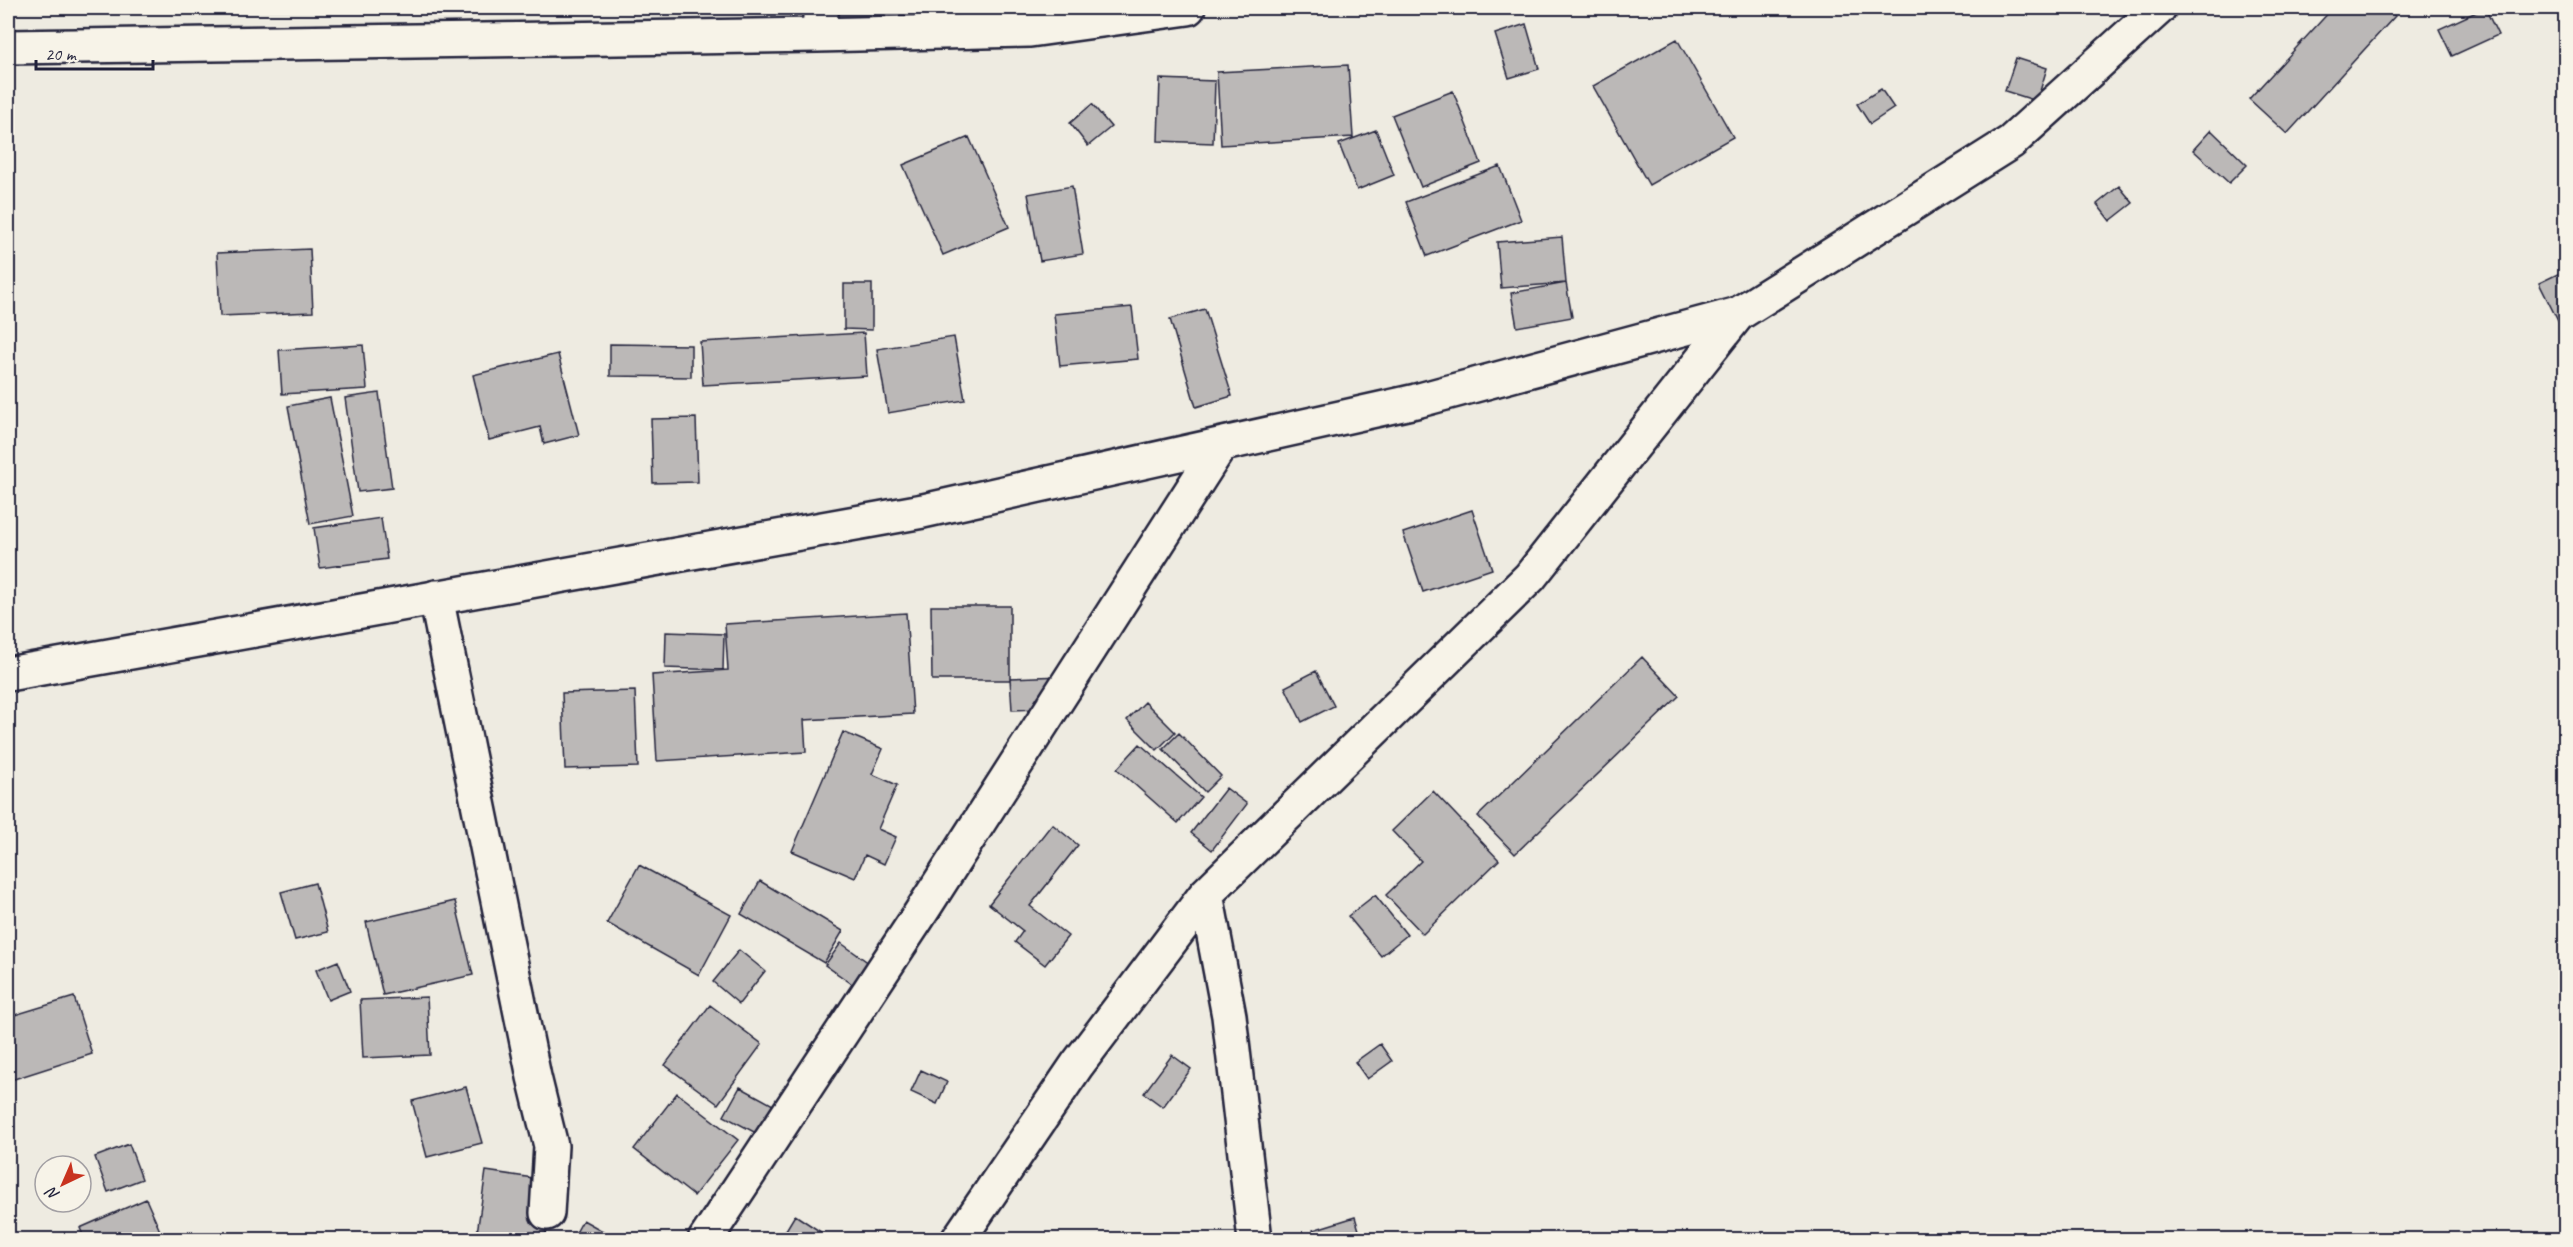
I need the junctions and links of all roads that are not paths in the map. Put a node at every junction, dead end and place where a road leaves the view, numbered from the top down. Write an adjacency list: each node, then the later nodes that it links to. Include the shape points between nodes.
1 (1188, 8): 3 (street, via 1030,30)
2 (2159, 8): 5 (street, via 2011,142)
3 (820, 21): 4 (street)
4 (8, 47)
5 (1738, 314): 6 (street, via 1416,401); 9 (street, via 1530,577)
6 (1220, 446): 7 (street, via 923,511); 11 (street, via 918,917)
7 (436, 597): 8 (street); 10 (street, via 551,1146)
8 (8, 674)
9 (1206, 894): 12 (street, via 1077,1065); 13 (street, via 1229,1016)
10 (547, 1213)
11 (705, 1239)
12 (957, 1239)
13 (1255, 1239)

